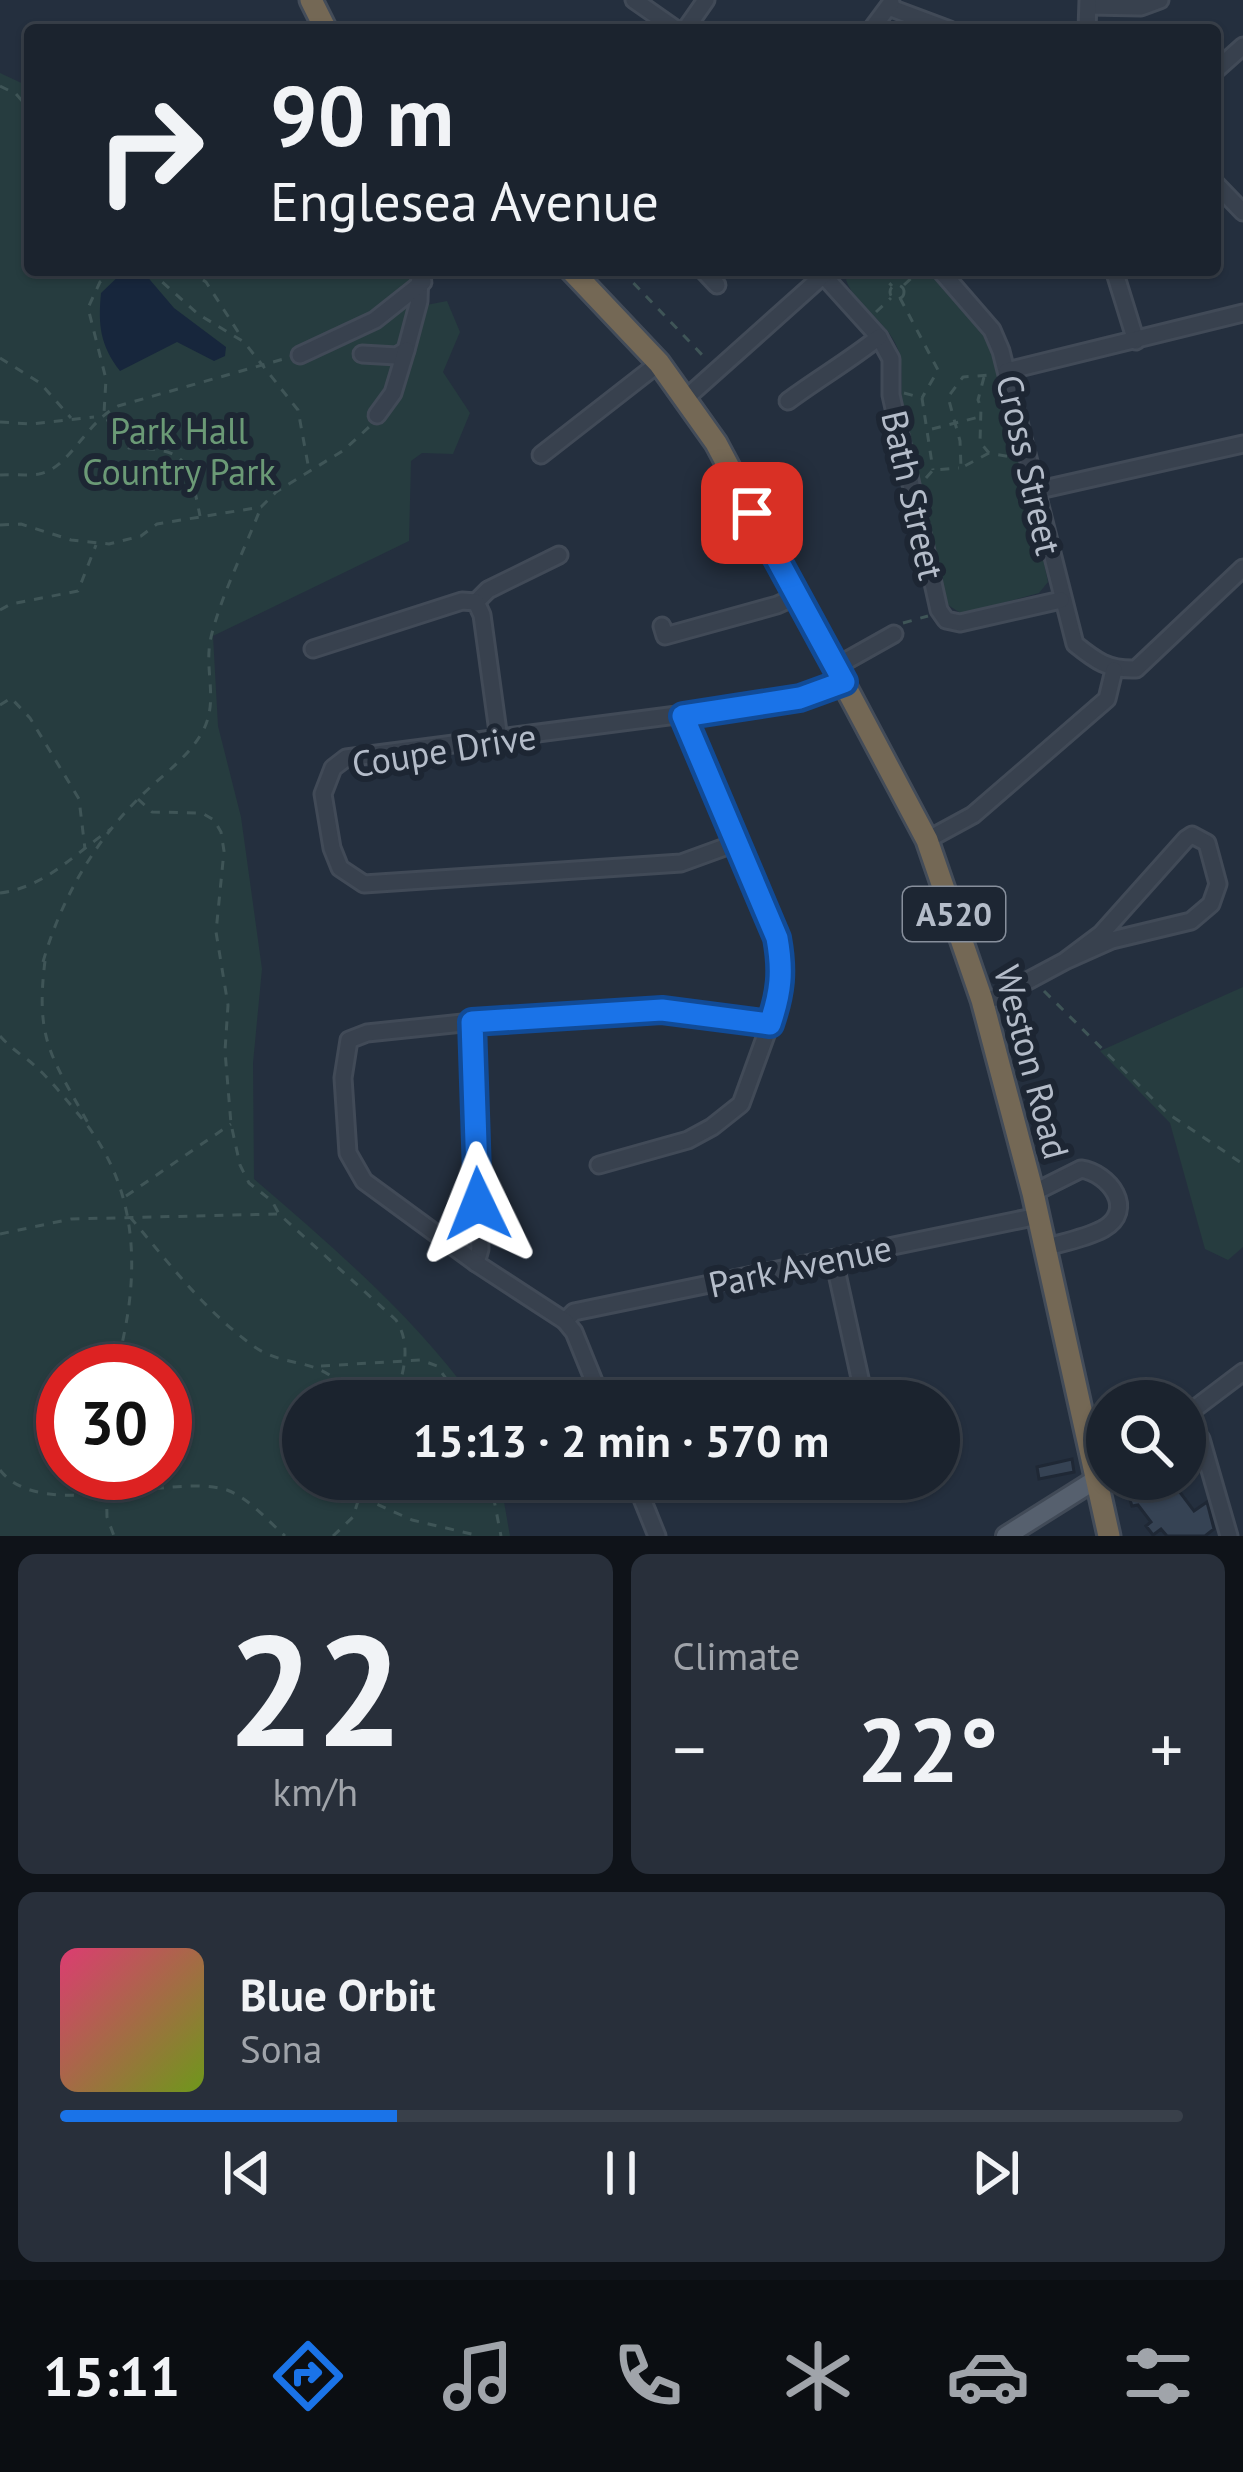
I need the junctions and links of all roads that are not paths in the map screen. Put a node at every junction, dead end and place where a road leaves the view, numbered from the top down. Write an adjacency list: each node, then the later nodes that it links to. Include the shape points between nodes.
1 (634, 0): 6 (street)
2 (706, 0): 7 (street)
3 (1160, 0): 4 (street, via 1141,7)
4 (1089, 3)
5 (891, 4): 8 (street)
6 (672, 24)
7 (686, 24)
8 (936, 24)
9 (1221, 189): 10 (street)
10 (1243, 212)
11 (421, 276): 22 (street); 24 (street, via 376,320)
12 (578, 276): 25 (highway, Weston Road / A520)
13 (709, 276): 18 (street)
14 (823, 276): 27 (street)
15 (828, 276): 20 (street, Bath Street)
16 (945, 276): 26 (street, Cross Street, via 992,330)
17 (1116, 276): 21 (street)
18 (717, 285)
19 (1243, 313): 21 (street)
20 (879, 337): 28 (street); 36 (street, Bath Street, via 891,358 891,395 939,610 960,623)
21 (1136, 341): 26 (street)
22 (406, 350): 23 (street); 29 (street)
23 (362, 354)
24 (300, 355)
25 (659, 363): 27 (highway, Weston Road / A520); 31 (street)
26 (1007, 371): 32 (street, Cross Street)
27 (686, 398): 35 (highway, Weston Road / A520)
28 (788, 401)
29 (377, 415)
30 (1243, 444): 32 (street)
31 (541, 454)
32 (1035, 491): 36 (street, Cross Street)
33 (560, 552): 37 (street)
34 (1243, 568): 41 (street, via 1146,662)
35 (797, 596): 38 (street, via 665,636); 42 (highway, Weston Road / A520)
36 (1061, 600): 41 (street, Cross Street, via 1075,644)
37 (476, 602): 40 (street); 44 (street)
38 (662, 626)
39 (894, 634): 42 (street, Coupe Drive)
40 (313, 649)
41 (1108, 668): 45 (street, via 1107,699 973,815)
42 (840, 674): 43 (street, Coupe Drive, via 800,698); 45 (highway, Weston Road / A520)
43 (683, 716): 44 (street, Coupe Drive); 46 (street)
44 (499, 740): 46 (street, Coupe Drive, via 346,758 333,768 322,794 340,868 353,880 382,885 681,863)
45 (927, 840): 48 (highway, Weston Road / A520)
46 (736, 843): 50 (street, via 783,969)
47 (1065, 961): 47 (street, via 1101,934 1186,839 1207,843 1218,884 1211,904 1191,920); 48 (street)
48 (982, 1000): 52 (highway, Weston Road / A520)
49 (472, 1022): 50 (street, via 662,1010); 55 (street); 55 (street, via 349,1040 343,1078 352,1165)
50 (770, 1024): 51 (street, via 741,1105 729,1116 688,1140)
51 (599, 1165)
52 (1036, 1204): 53 (highway, Weston Road / A520); 53 (street, Weston Road, via 1081,1169 1107,1180 1118,1199 1104,1229); 54 (street, Park Avenue)
53 (1047, 1247): 61 (highway, Weston Road / A520)
54 (833, 1260): 56 (street, Park Avenue, via 574,1312); 59 (street)
55 (476, 1263): 56 (street)
56 (565, 1321): 58 (street)
57 (1243, 1372): 60 (street)
58 (593, 1380)
59 (860, 1380)
60 (1206, 1400)
61 (1086, 1413)
62 (1206, 1453): 69 (street)
63 (1086, 1486): 67 (main road)
64 (642, 1500): 66 (street)
65 (1104, 1500): 68 (highway, Weston Road / A520)
66 (657, 1536)
67 (1006, 1536)
68 (1109, 1536)
69 (1229, 1536)

